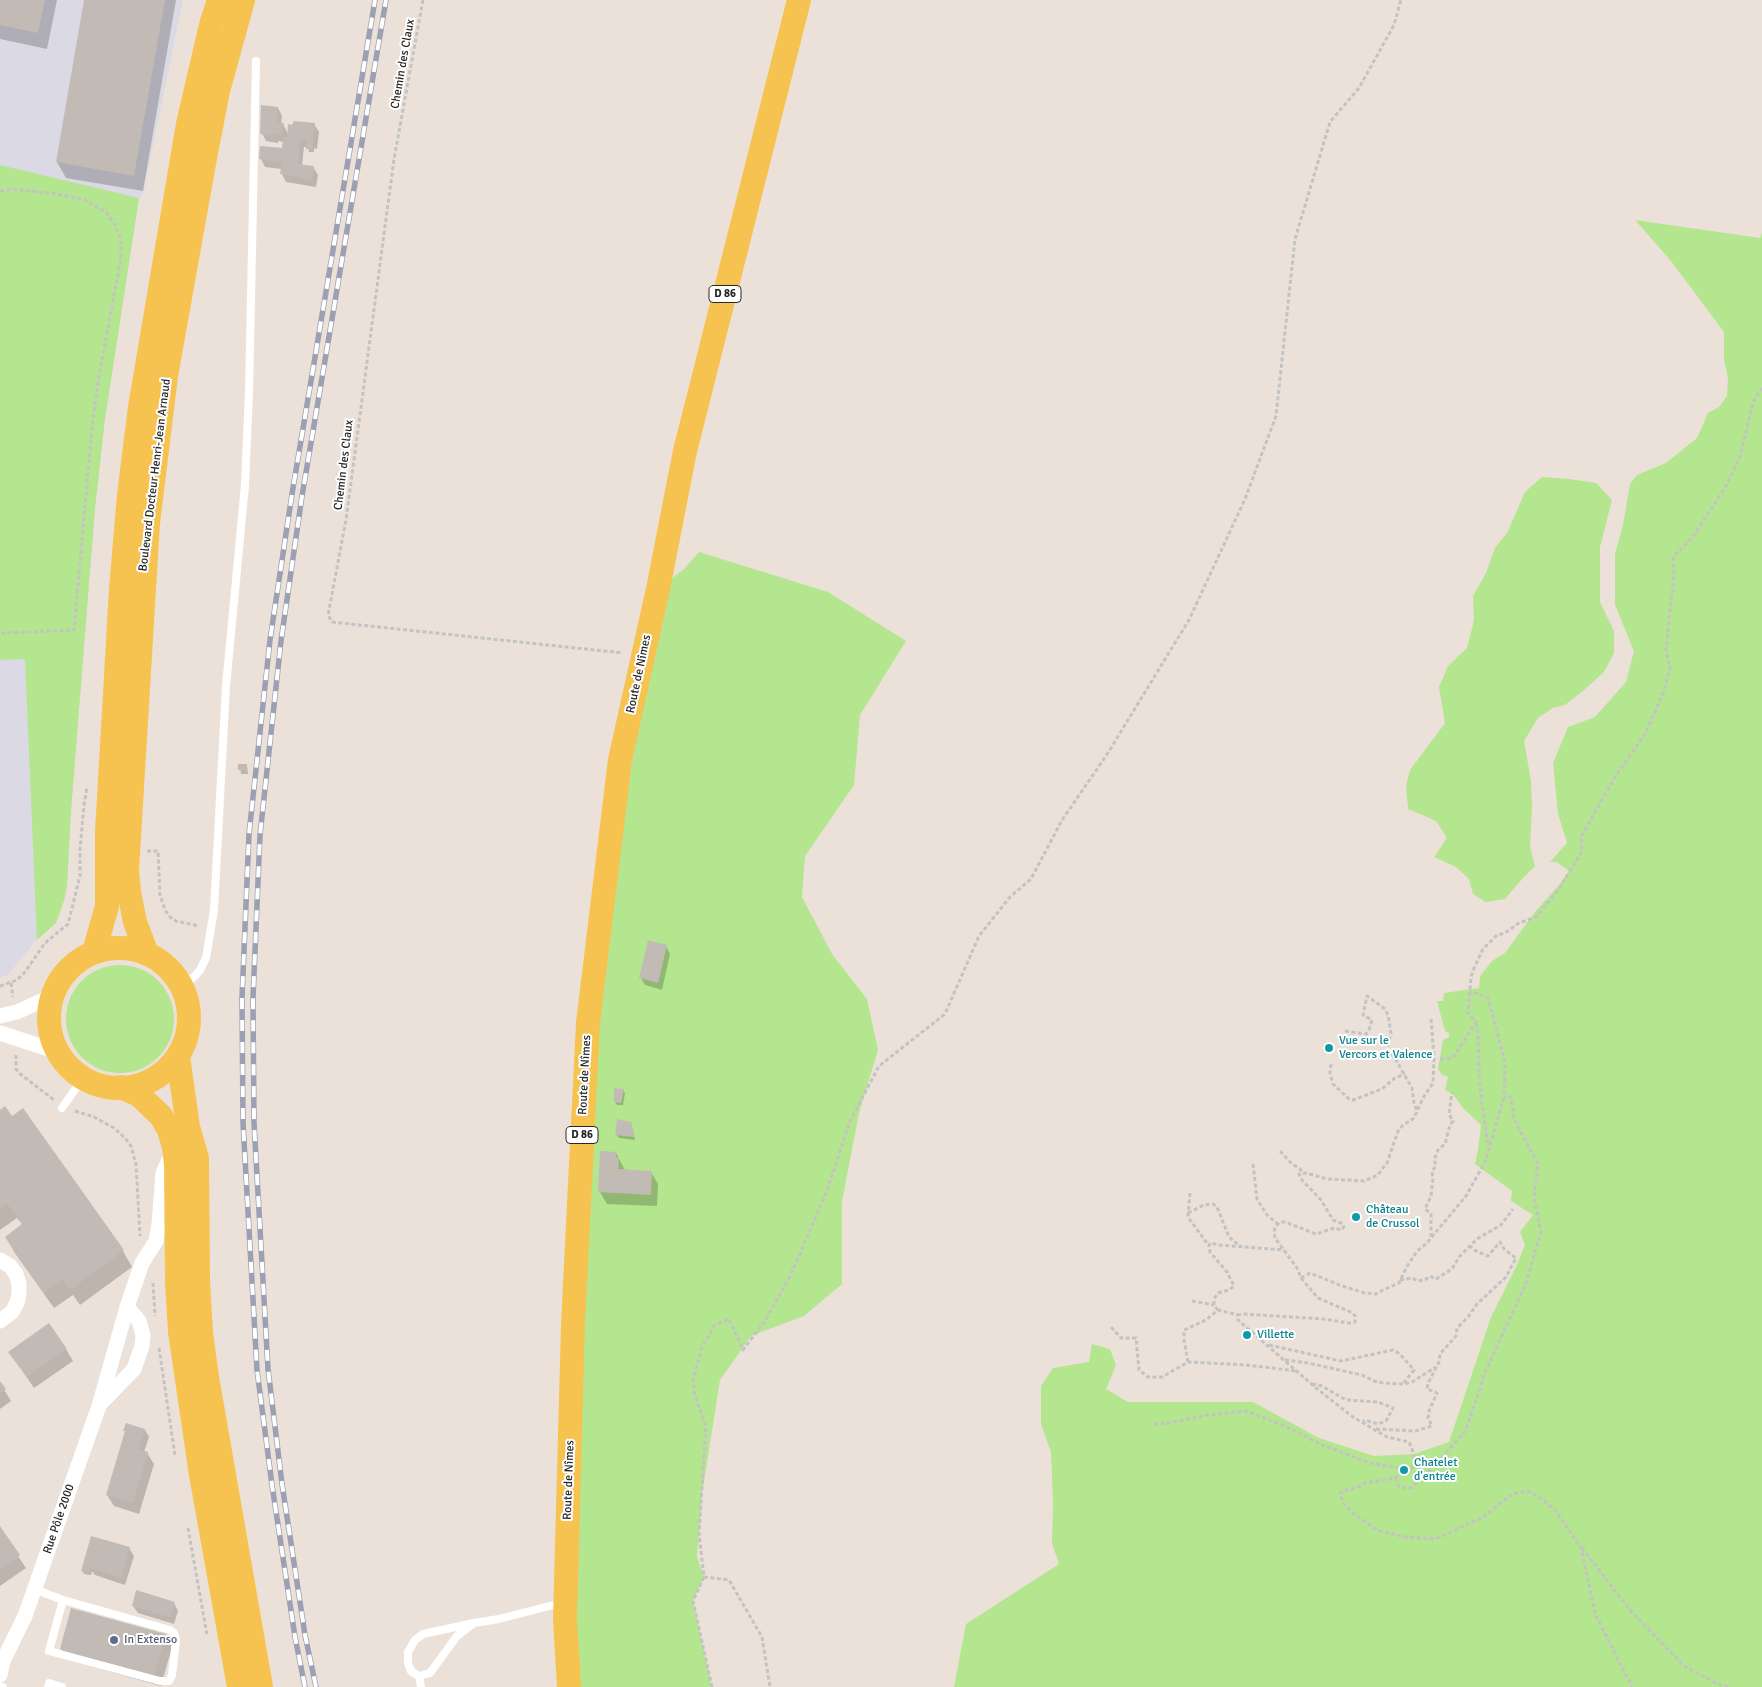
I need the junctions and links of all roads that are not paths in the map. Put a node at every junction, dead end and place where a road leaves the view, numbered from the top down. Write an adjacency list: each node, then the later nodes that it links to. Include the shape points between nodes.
1 (219, 0): 5 (main road, Boulevard Docteur Henri-Jean Arnaud, via 188,124 130,485 107,822 107,906)
2 (243, 0): 6 (main road, Boulevard Docteur Henri-Jean Arnaud, via 218,92 166,376 148,523 127,870 135,922)
3 (799, 0): 23 (main road, Route de Nîmes / D 86, via 685,451 620,760 588,1024 573,1324)
4 (256, 61): 7 (lane, via 245,485 226,686 212,929 200,970)
5 (94, 952): 6 (main road, via 119,948); 8 (main road, via 63,976)
6 (147, 954): 7 (main road, via 162,962)
7 (181, 986): 12 (main road, via 188,1006 189,1023)
8 (52, 996): 9 (street, via 24,1010); 11 (main road, via 49,1022)
9 (0, 1016)
10 (0, 1033): 11 (street)
11 (58, 1052): 13 (main road)
12 (178, 1056): 14 (main road, via 154,1078 138,1085); 32 (main road, via 186,1120 197,1158 201,1333)
13 (84, 1078): 14 (main road); 15 (lane)
14 (121, 1087): 16 (main road, via 139,1095 161,1116)
15 (62, 1108)
16 (174, 1147): 18 (street, Rue Pôle 2000, via 163,1174 156,1241 142,1263); 31 (main road, via 180,1332 201,1475)
17 (0, 1260): 19 (street, via 16,1274 19,1294 12,1312)
18 (127, 1307): 20 (street, Rue Pôle 2000); 20 (street, Rue Pôle 2000, via 139,1321 143,1335 139,1360)
19 (0, 1321)
20 (99, 1406): 21 (street, Rue Pôle 2000)
21 (34, 1589): 22 (lane); 25 (street, Rue Pôle 2000)
22 (63, 1600): 22 (lane, via 174,1633 176,1640 169,1681 49,1651)
23 (566, 1602): 24 (lane); 34 (main road, Route de Nîmes / D 86)
24 (474, 1623): 28 (lane, via 457,1636 430,1673); 28 (lane, via 423,1634 415,1640 408,1652 408,1663 411,1671)
25 (17, 1631): 26 (street); 27 (street, Rue Pôle 2000)
26 (0, 1642)
27 (0, 1676)
28 (419, 1676): 33 (lane)
29 (48, 1687): 30 (lane, via 49,1683)
30 (62, 1687)
31 (239, 1687)
32 (261, 1687)
33 (421, 1687)
34 (569, 1687)

